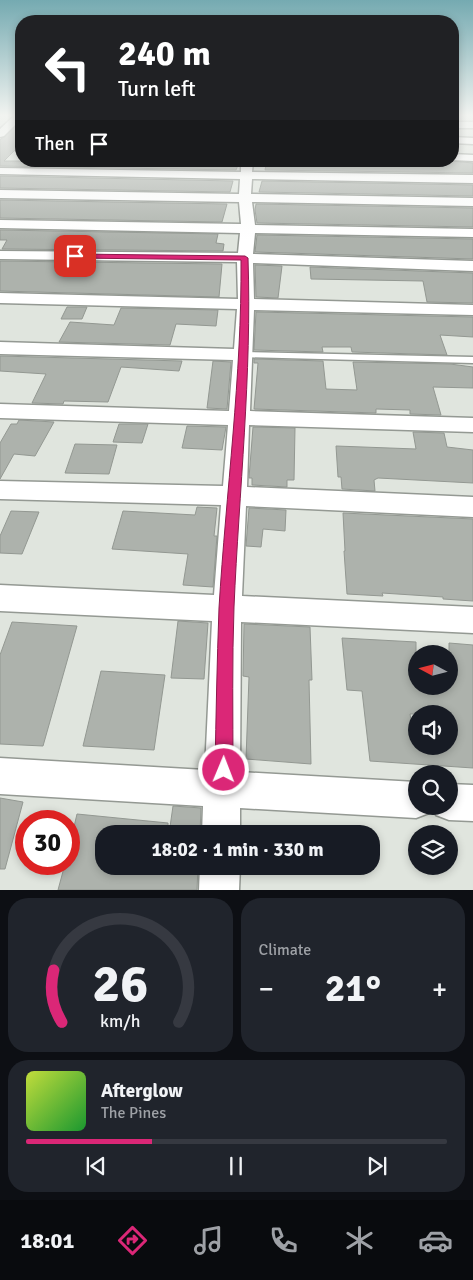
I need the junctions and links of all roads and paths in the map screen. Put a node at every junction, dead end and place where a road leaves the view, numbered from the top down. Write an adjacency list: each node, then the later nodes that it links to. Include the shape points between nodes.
1 (0, 171): 2 (street)
2 (247, 178): 3 (street); 4 (street); 5 (street); 7 (street)
3 (473, 179)
4 (0, 194)
5 (473, 202)
6 (0, 224): 7 (street)
7 (248, 228): 8 (street); 10 (street)
8 (473, 233)
9 (0, 255): 10 (street)
10 (245, 258): 11 (street); 13 (street)
11 (473, 266)
12 (0, 298): 13 (street)
13 (246, 304): 14 (street); 16 (street)
14 (473, 310)
15 (0, 348): 16 (street)
16 (243, 354): 17 (lane); 19 (street)
17 (473, 360)
18 (0, 411): 19 (street)
19 (238, 417): 20 (street); 22 (street)
20 (473, 425)
21 (0, 490): 22 (street)
22 (235, 496): 23 (street); 25 (street)
23 (473, 507)
24 (0, 598): 25 (street)
25 (227, 608): 26 (street); 28 (street)
26 (473, 620)
27 (0, 776): 28 (street)
28 (223, 788): 29 (street); 32 (street)
29 (408, 800)
30 (458, 802): 31 (street)
31 (473, 803)
32 (221, 825)
33 (220, 875): 34 (street)
34 (219, 890)

